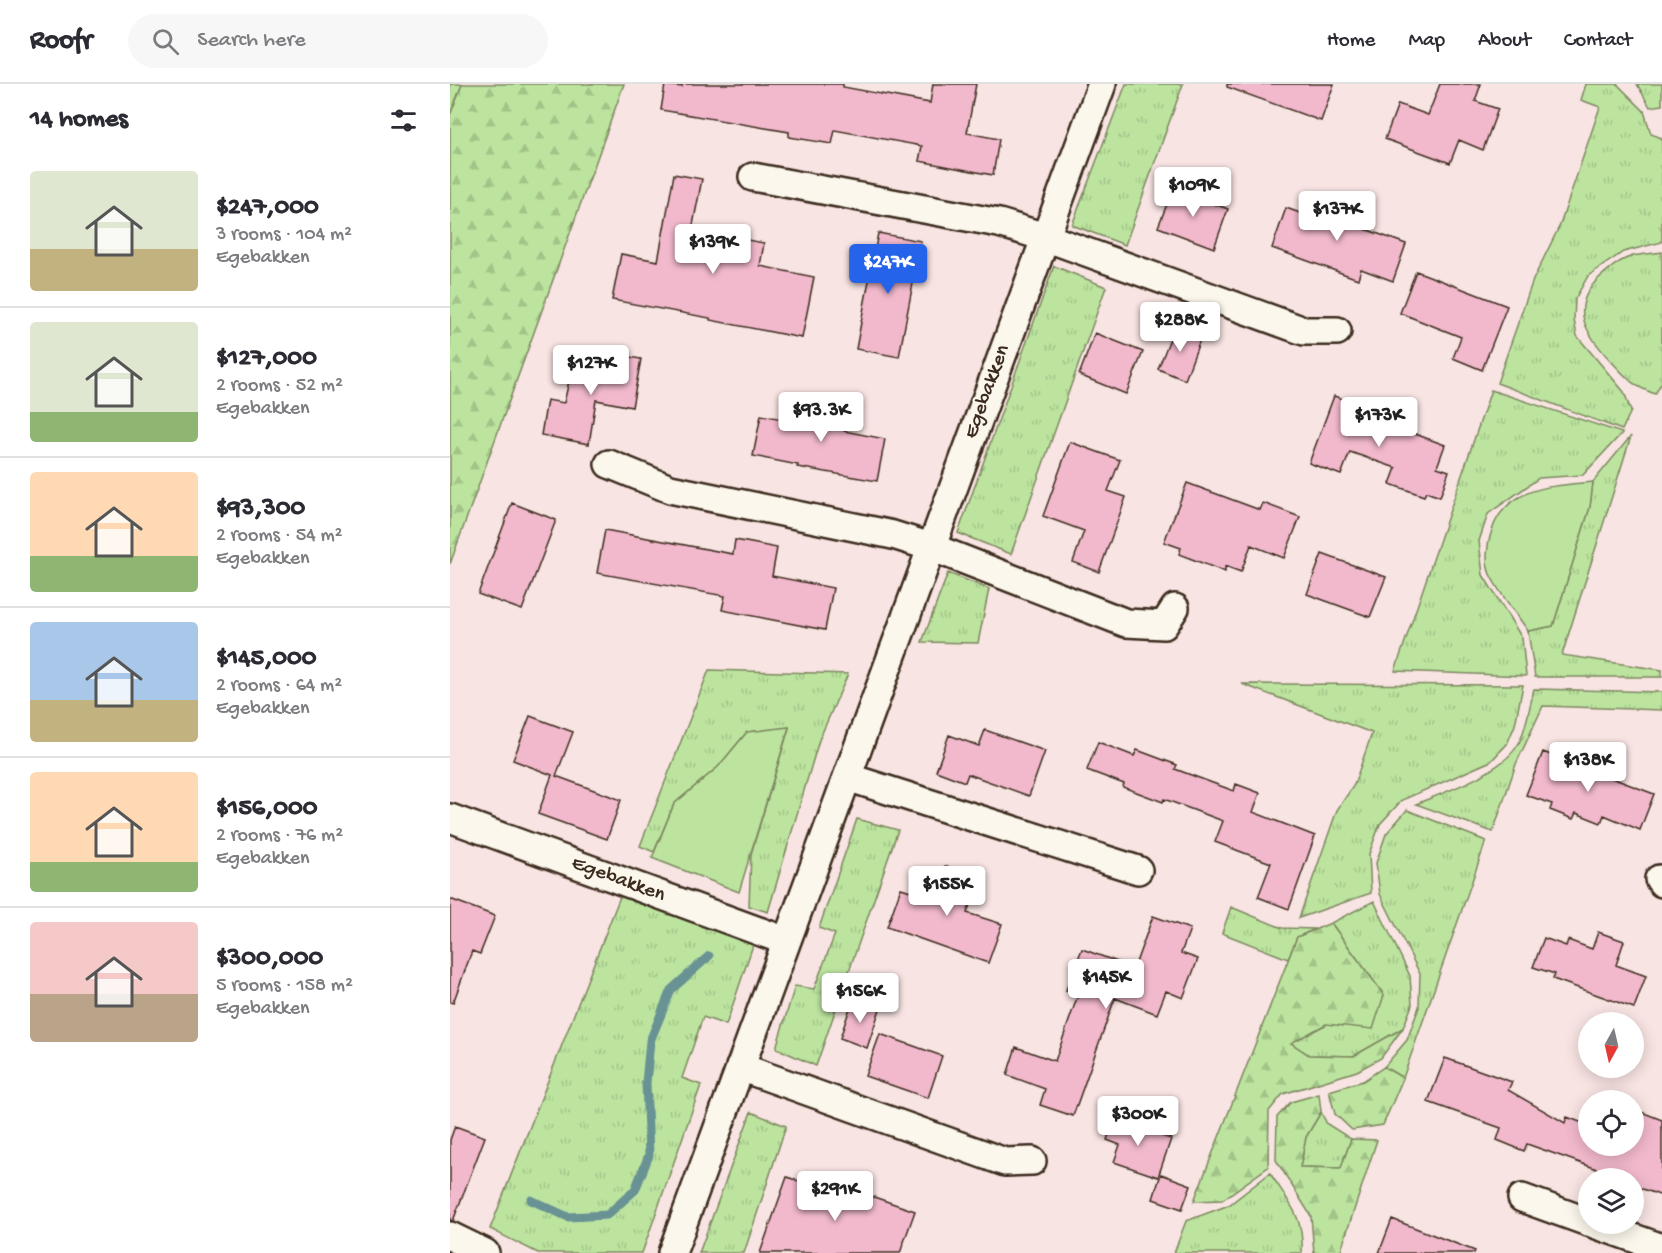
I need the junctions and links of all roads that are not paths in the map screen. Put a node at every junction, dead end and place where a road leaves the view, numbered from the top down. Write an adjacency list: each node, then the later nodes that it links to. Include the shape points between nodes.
1 (1102, 84): 3 (street, Egebakken)
2 (753, 177): 3 (street, via 999,223)
3 (1045, 237): 4 (street, via 1304,331); 6 (street, Egebakken)
4 (1337, 331)
5 (609, 464): 6 (street, via 670,489 892,535)
6 (931, 547): 7 (street, via 1126,623 1164,625); 8 (street, Egebakken)
7 (1175, 608)
8 (847, 777): 10 (street); 11 (street, Egebakken)
9 (450, 818): 11 (street, Egebakken)
10 (1138, 870)
11 (786, 942): 12 (street, Egebakken)
12 (740, 1067): 13 (street, via 1005,1162); 20 (street, Egebakken)
13 (1032, 1161)
14 (1522, 1198): 15 (street)
15 (1578, 1218)
16 (1622, 1234): 18 (street)
17 (450, 1236): 19 (street)
18 (1662, 1248)
19 (484, 1253)
20 (672, 1253)

